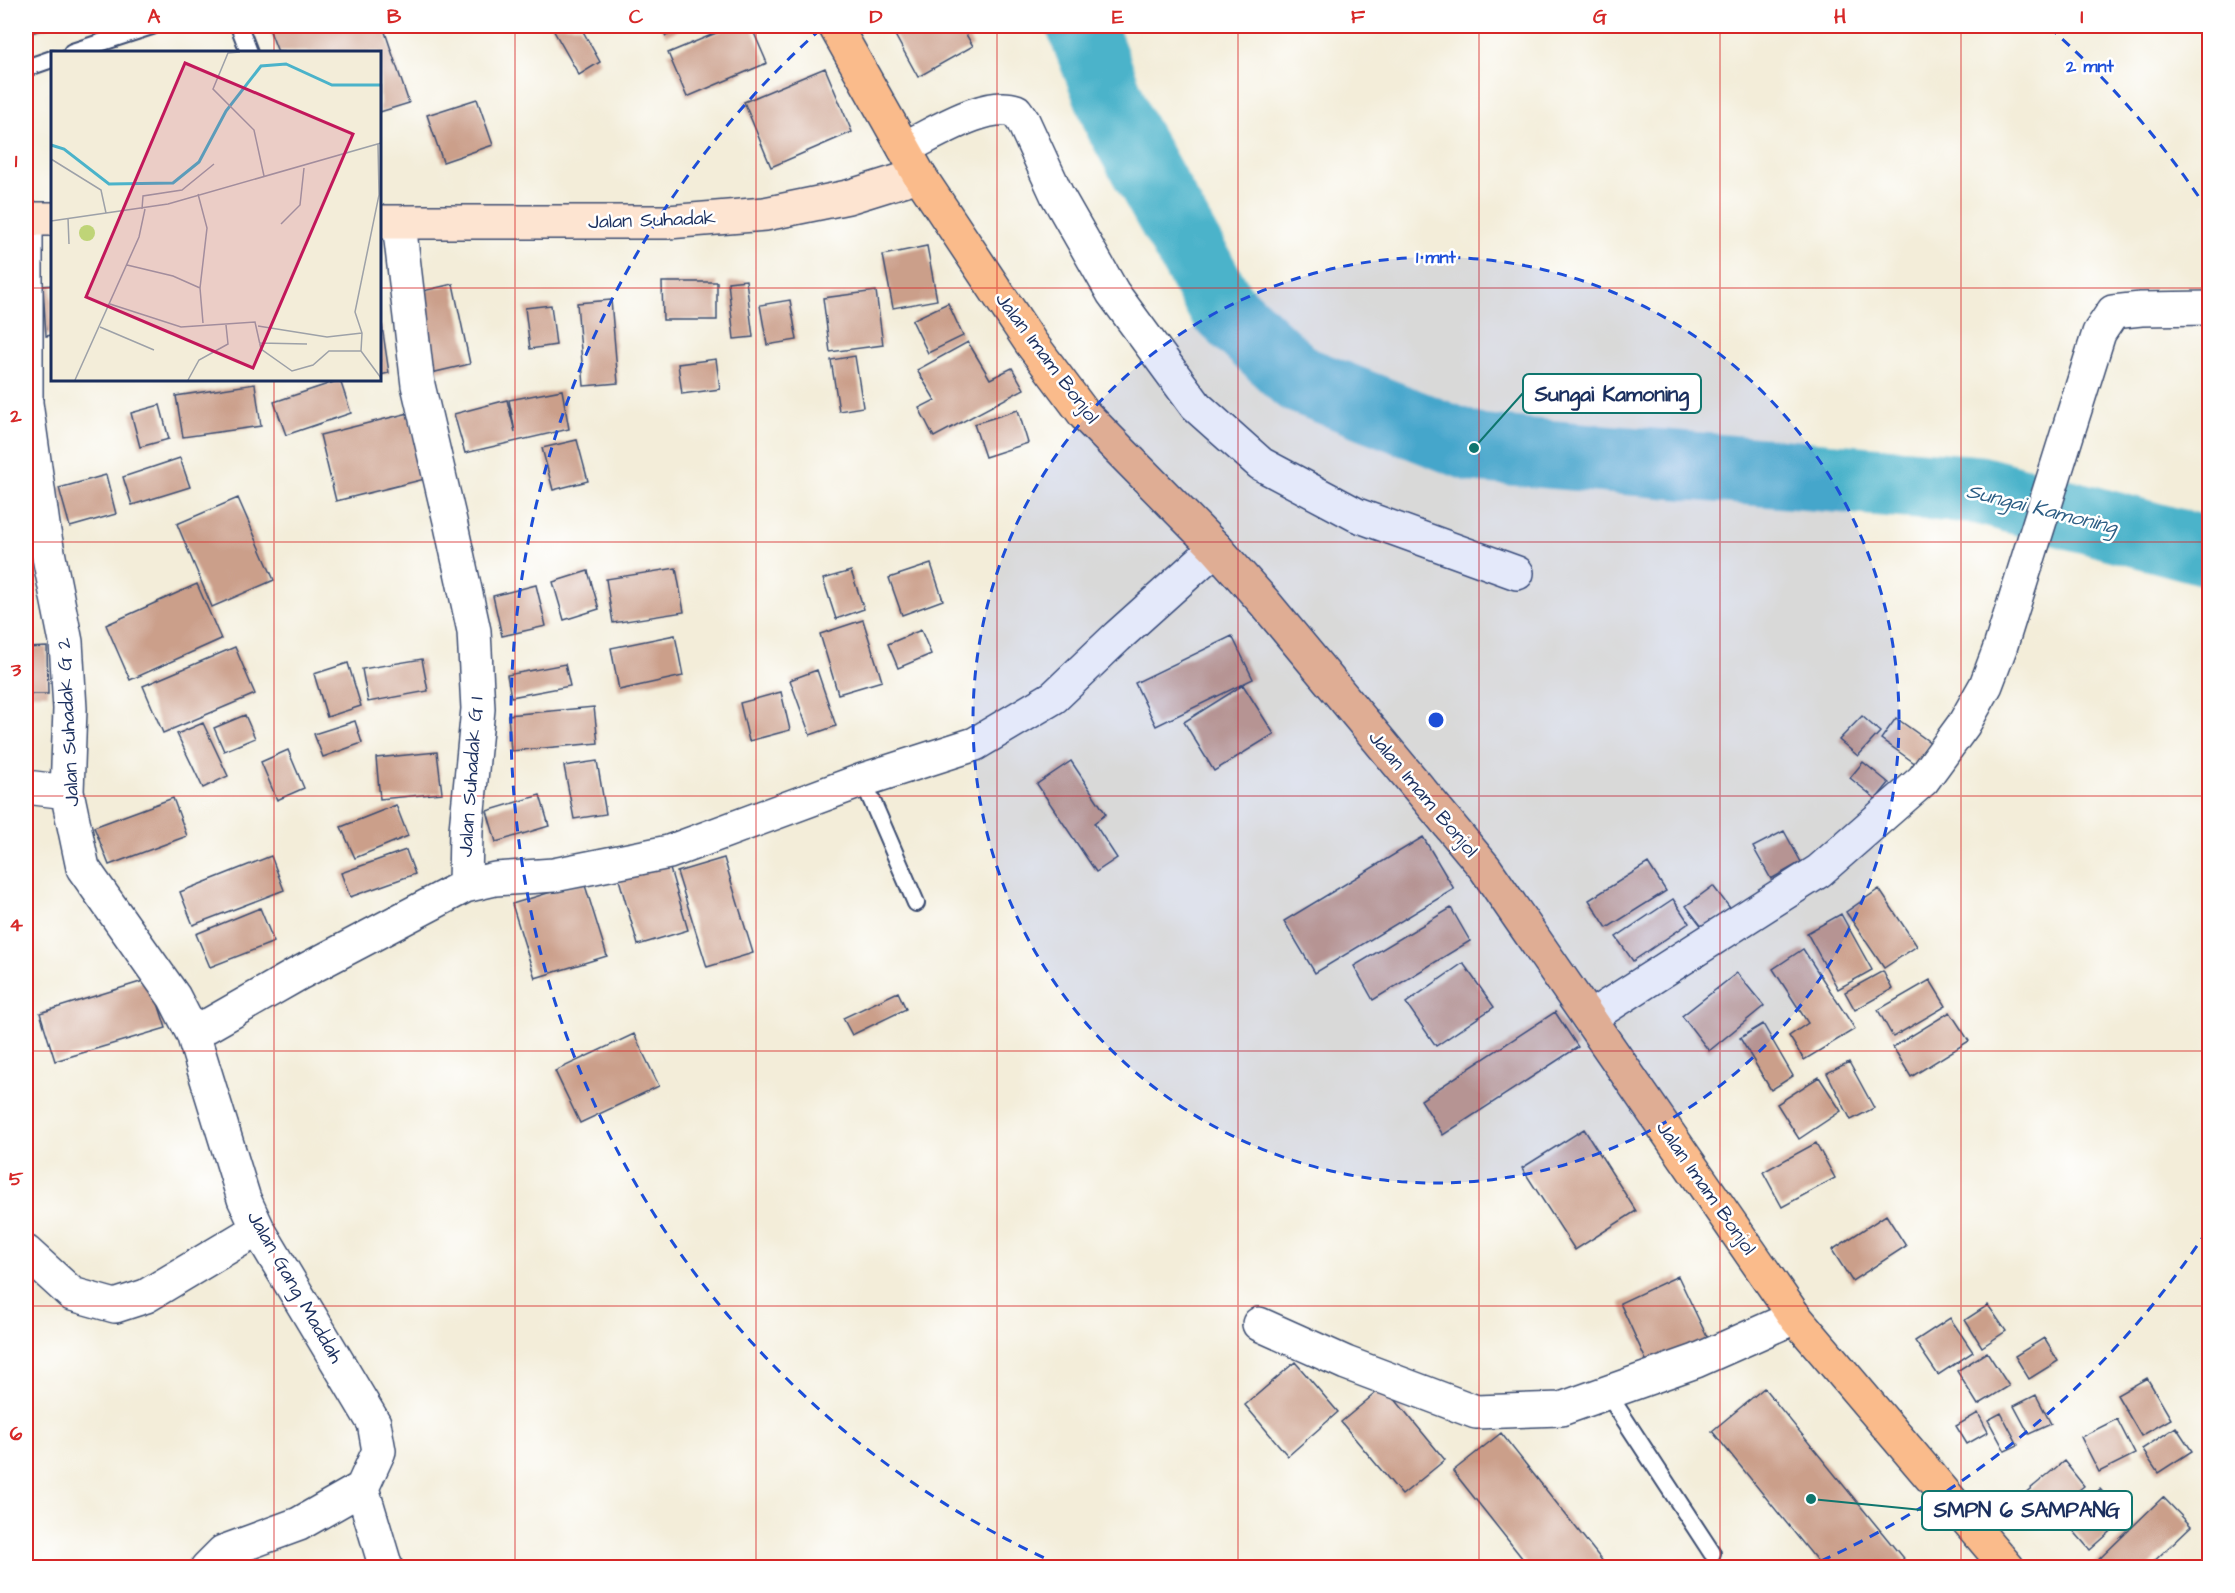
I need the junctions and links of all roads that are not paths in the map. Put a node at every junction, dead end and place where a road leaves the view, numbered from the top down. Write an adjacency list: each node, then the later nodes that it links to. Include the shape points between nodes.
1 (152, 26): 4 (lane)
2 (239, 26): 5 (lane)
3 (835, 26): 8 (main road, Jalan Imam Bonjol)
4 (75, 51)
5 (249, 51)
6 (51, 59): 7 (lane)
7 (26, 68)
8 (912, 162): 11 (street, Jalan Suhadak, via 848,197 765,214 668,222); 13 (main road, Jalan Imam Bonjol, via 1031,343 1085,415); 14 (street, via 962,120 1001,108 1016,111 1057,195 1113,293 1197,406 1261,464 1357,514)
9 (26, 219): 10 (street); 17 (street, Jalan Suhadak G 2, via 26,403 44,532 66,642 70,709)
10 (51, 219)
11 (389, 222): 19 (street, Jalan Suhadak G 1, via 418,385 474,631 478,709 466,830)
12 (2210, 308): 21 (street, via 2113,312 2099,333 1986,685 1964,724 1923,780 1819,871)
13 (1216, 548): 15 (street, via 1054,697 975,744); 21 (main road, Jalan Imam Bonjol, via 1485,868)
14 (1517, 573)
15 (863, 780): 19 (street, via 669,852 554,875 495,879); 20 (lane)
16 (26, 787): 17 (street)
17 (67, 792): 18 (street, Jalan Suhadak G 2)
18 (83, 868): 22 (street, Jalan Gang Maddah, via 174,998)
19 (465, 886): 22 (street, Jalan Suhadak G 1)
20 (916, 903)
21 (1589, 1018): 25 (main road, Jalan Imam Bonjol)
22 (193, 1034): 23 (street, Jalan Gang Maddah, via 244,1199)
23 (258, 1229): 24 (street, via 146,1296 115,1305 72,1294); 28 (street, Jalan Gang Maddah, via 374,1423 379,1451)
24 (26, 1252)
25 (1795, 1317): 27 (street); 32 (main road, Jalan Imam Bonjol)
26 (1259, 1324): 27 (street, via 1346,1363 1476,1412 1562,1409)
27 (1608, 1394): 29 (lane)
28 (362, 1488): 30 (street); 31 (street)
29 (1712, 1553)
30 (220, 1562)
31 (386, 1568)
32 (2008, 1568)

